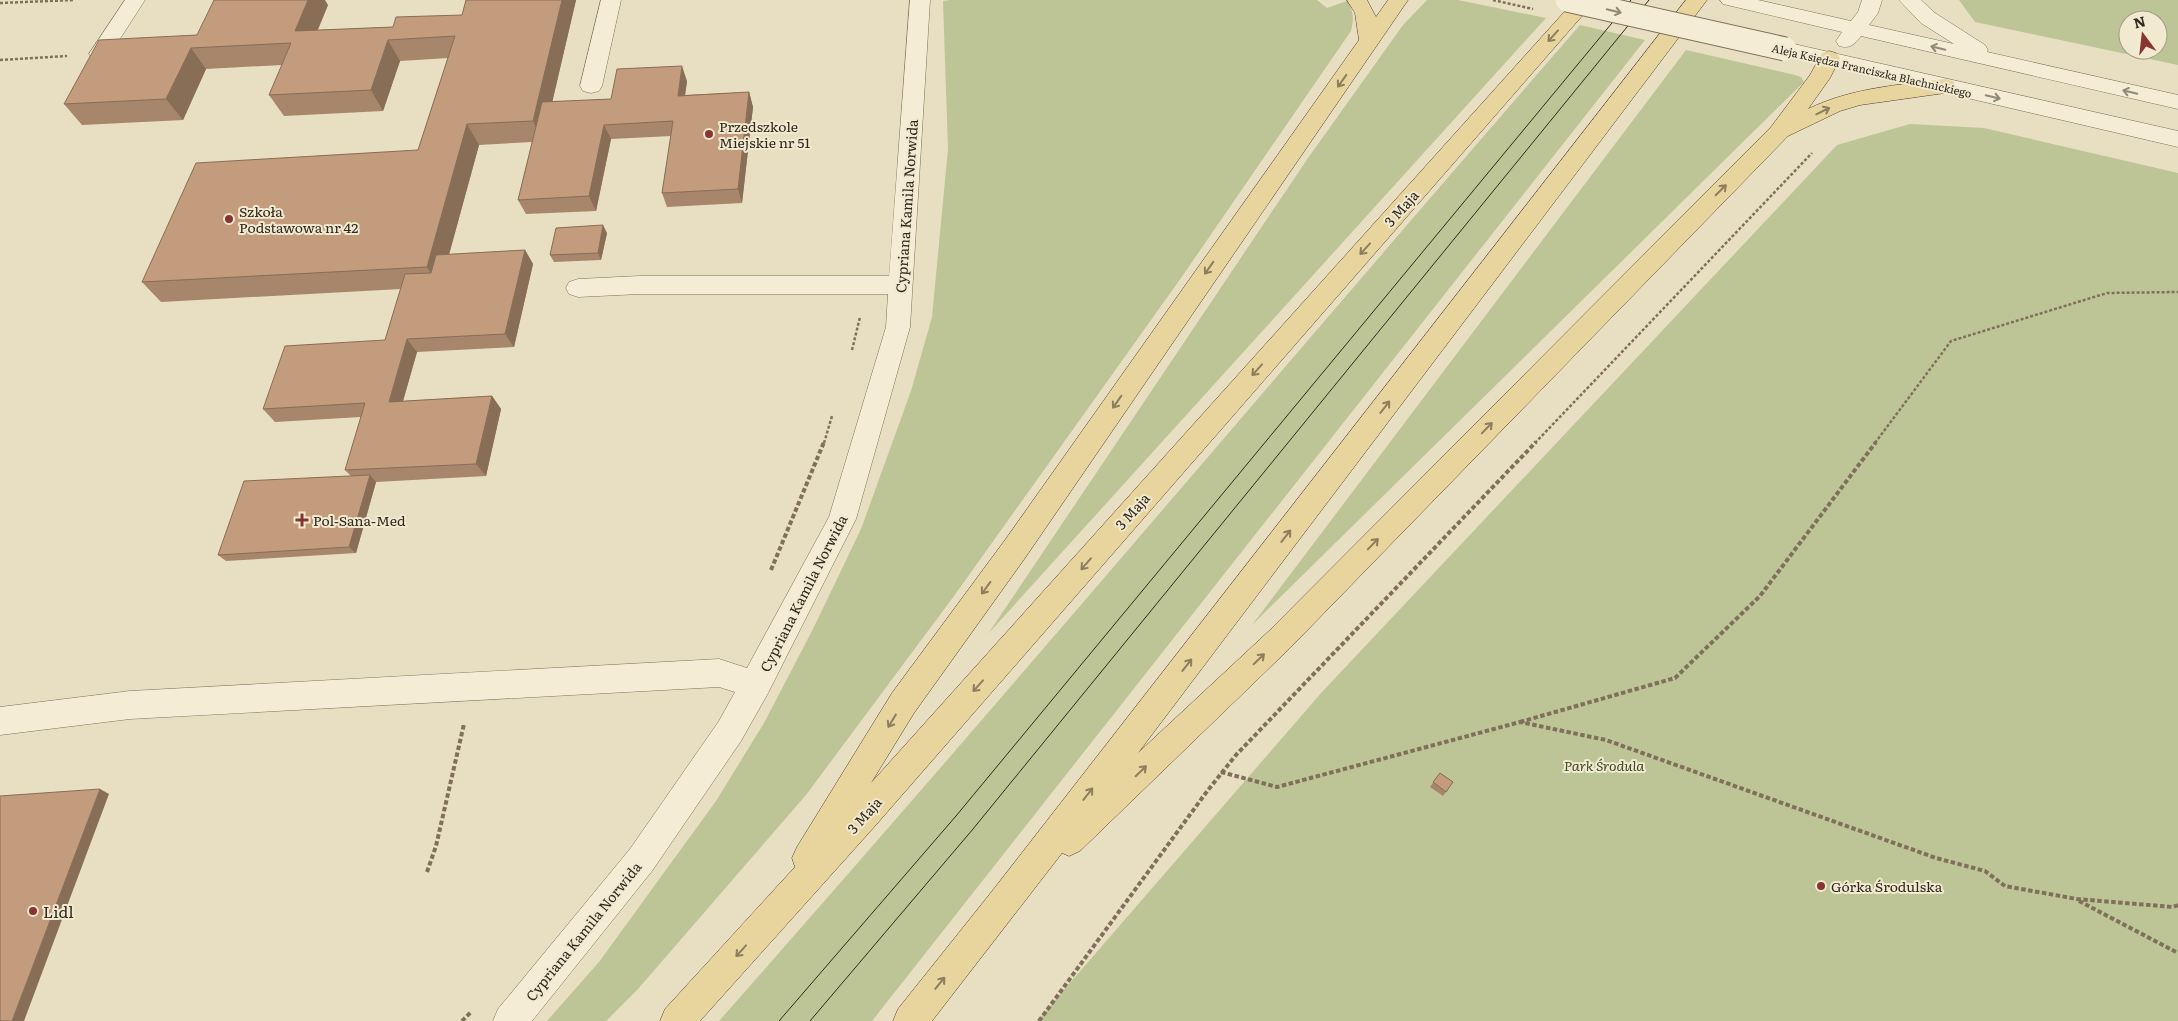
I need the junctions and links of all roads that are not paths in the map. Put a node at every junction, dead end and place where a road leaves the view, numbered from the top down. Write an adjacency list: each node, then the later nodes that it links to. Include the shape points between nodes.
1 (135, 0): 14 (street)
2 (611, 0): 17 (street)
3 (920, 0): 22 (street, Cypriana Kamila Norwida)
4 (1357, 0): 13 (main road, via 1366,13)
5 (1398, 0): 13 (main road)
6 (1567, 0): 15 (street, Aleja Księdza Franciszka Blachnickiego, one-way to 15, bridge)
7 (1586, 0): 27 (main road, 3 Maja, one-way to 27)
8 (1697, 0): 26 (main road, one-way to 8)
9 (1730, 0): 12 (street)
10 (1872, 0): 12 (street, via 1868,13)
11 (1909, 0): 16 (street, via 1928,18)
12 (1856, 30): 15 (street); 16 (street, one-way to 12)
13 (1370, 41): 27 (main road, one-way to 27, via 903,704)
14 (100, 54)
15 (1829, 58): 18 (street, Aleja Księdza Franciszka Blachnickiego); 20 (main road, via 1819,78)
16 (1994, 60): 19 (street, one-way to 16)
17 (591, 86)
18 (1945, 86): 20 (main road, one-way to 18, via 1832,106 1858,98); 21 (street, Aleja Księdza Franciszka Blachnickiego, one-way to 21)
19 (2178, 102)
20 (1779, 132): 26 (main road, one-way to 20, via 1280,639)
21 (2178, 139)
22 (901, 284): 23 (street); 24 (street, Cypriana Kamila Norwida, via 898,327 842,519)
23 (578, 288)
24 (756, 685): 25 (street, via 719,673 130,705); 28 (street, Cypriana Kamila Norwida, via 730,731 641,860)
25 (0, 721)
26 (1005, 902): 30 (main road, one-way to 26)
27 (774, 915): 29 (main road, 3 Maja, one-way to 29)
28 (510, 1021)
29 (676, 1021)
30 (910, 1021)

